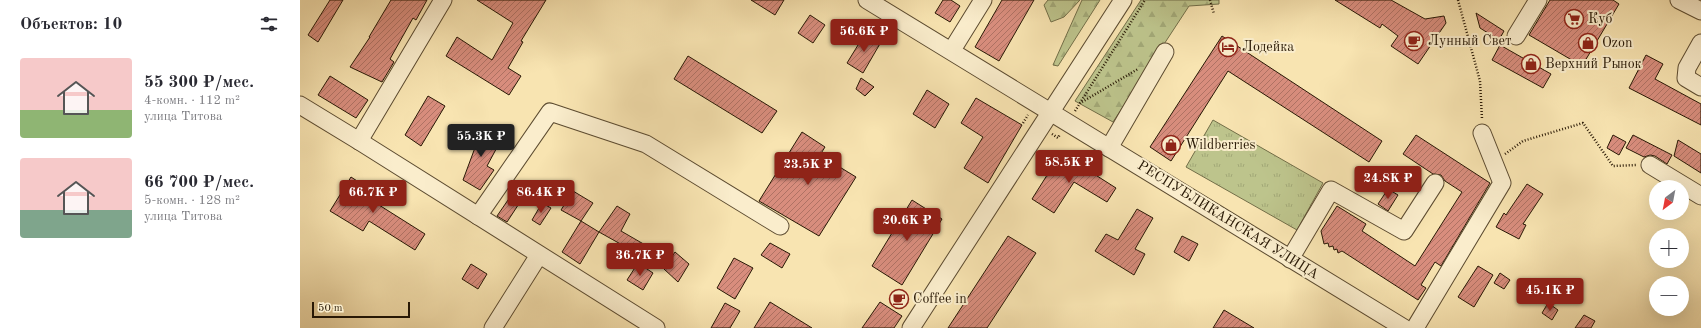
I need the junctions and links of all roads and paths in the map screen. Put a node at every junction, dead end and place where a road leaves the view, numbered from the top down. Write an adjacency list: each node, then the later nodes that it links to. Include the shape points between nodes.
1 (443, 0): 21 (street)
2 (867, 0): 13 (street, РЕСПУБЛИКАНСКАЯ УЛИЦА)
3 (983, 0): 13 (street)
4 (1123, 0): 19 (street)
5 (1210, 0): 10 (path)
6 (1458, 0): 20 (path, via 1480,81)
7 (1538, 0): 11 (street)
8 (1679, 0): 9 (street)
9 (1701, 11)
10 (1214, 14)
11 (1516, 36)
12 (1701, 42): 16 (street, via 1687,68 1686,78)
13 (952, 50): 19 (street, РЕСПУБЛИКАНСКАЯ УЛИЦА)
14 (1166, 52): 22 (street)
15 (1140, 68): 17 (path)
16 (1701, 87)
17 (1081, 102)
18 (300, 105): 21 (street)
19 (1051, 112): 22 (street, РЕСПУБЛИКАНСКАЯ УЛИЦА); 35 (street)
20 (1482, 133): 23 (street)
21 (359, 141): 29 (street)
22 (1109, 148): 32 (street, РЕСПУБЛИКАНСКАЯ УЛИЦА)
23 (1493, 162): 24 (path, via 1523,141 1583,123 1613,166); 37 (street, via 1502,183)
24 (1650, 165): 27 (street)
25 (1371, 167): 28 (path)
26 (1435, 183): 28 (street, via 1404,231)
27 (1701, 196)
28 (1349, 200): 32 (street, via 1331,190)
29 (478, 216): 30 (street, via 550,112 646,144); 31 (street)
30 (780, 226)
31 (540, 255): 33 (street); 34 (street)
32 (1290, 259): 36 (street, РЕСПУБЛИКАНСКАЯ УЛИЦА)
33 (493, 328)
34 (656, 328)
35 (911, 328)
36 (1404, 328)
37 (1416, 328)

